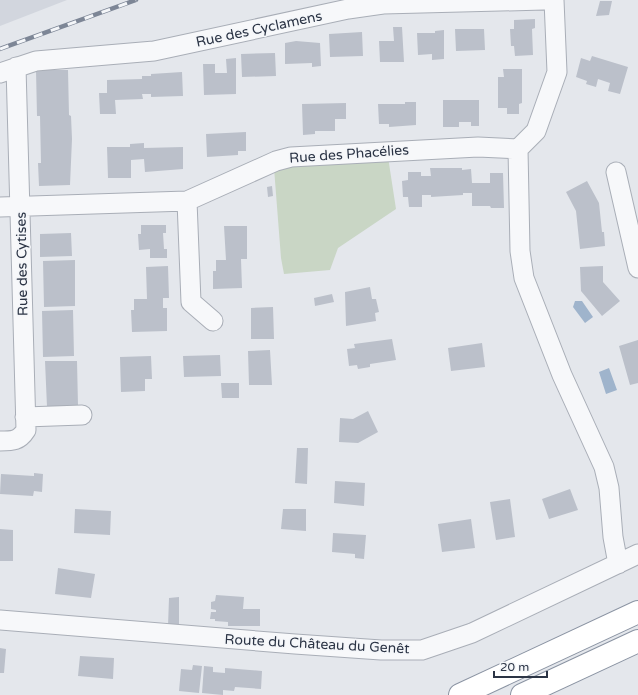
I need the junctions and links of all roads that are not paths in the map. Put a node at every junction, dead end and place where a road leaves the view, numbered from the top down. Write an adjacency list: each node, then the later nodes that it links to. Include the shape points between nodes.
1 (544, 0): 3 (street, Rue des Cyclamens, via 383,4 154,51 44,60)
2 (554, 0): 4 (street, via 556,72 536,131)
3 (8, 70): 7 (street, Rue des Cytises)
4 (518, 149): 6 (street, Rue des Phacélies, via 478,146 291,157 276,161); 15 (street, via 520,251 524,278 562,375 604,467 610,488)
5 (616, 172): 9 (street)
6 (188, 201): 7 (street, Rue des Phacélies); 10 (street, via 191,302)
7 (21, 206): 8 (street, Rue des Phacélies); 12 (street, Rue des Cytises)
8 (0, 207)
9 (638, 268)
10 (213, 321)
11 (82, 415): 12 (street)
12 (26, 417): 13 (street, Rue des Cytises, via 26,430 21,438)
13 (0, 441)
14 (638, 554): 15 (street, Route du Château du Genêt)
15 (618, 564): 17 (street, Route du Château du Genêt, via 472,633 422,650 287,644)
16 (638, 612): 19 (highway)
17 (0, 620)
18 (638, 641): 20 (highway)
19 (460, 695)
20 (522, 695)

